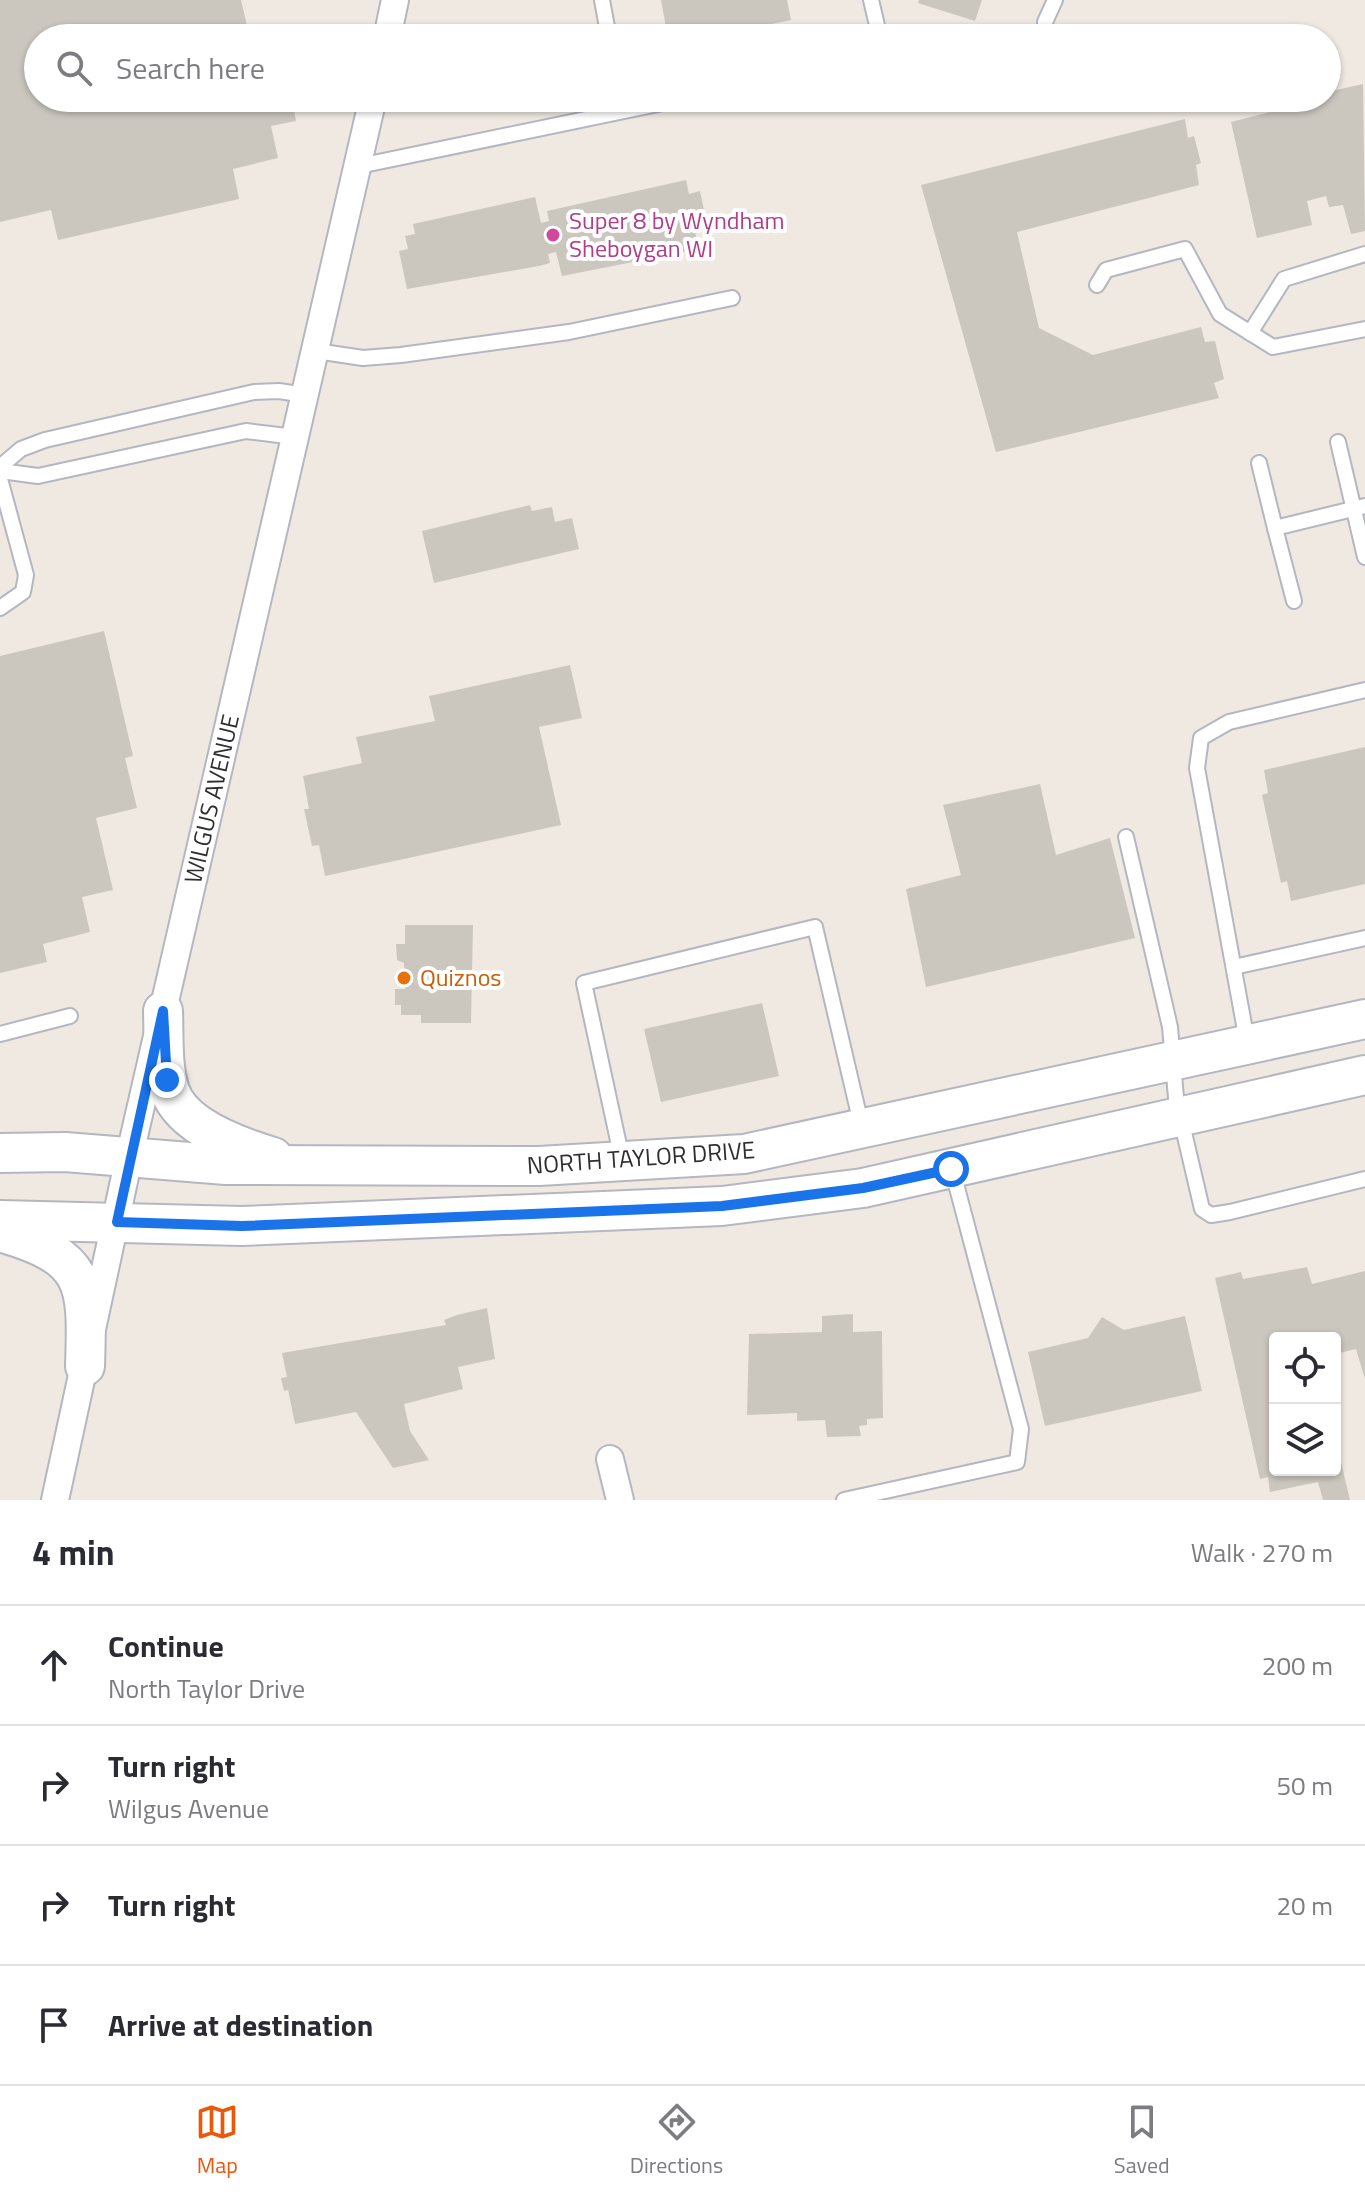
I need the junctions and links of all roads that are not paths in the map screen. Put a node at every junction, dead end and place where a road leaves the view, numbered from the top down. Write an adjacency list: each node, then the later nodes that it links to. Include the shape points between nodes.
1 (395, 0): 5 (street)
2 (602, 0): 6 (lane)
3 (871, 0): 7 (lane)
4 (1055, 0): 8 (lane)
5 (390, 24)
6 (606, 24)
7 (877, 24)
8 (1045, 24)
9 (370, 112): 11 (street, WILGUS AVENUE)
10 (587, 112): 11 (lane)
11 (359, 166): 17 (street, WILGUS AVENUE)
12 (1365, 254): 16 (lane, via 1284,279)
13 (1097, 285): 16 (lane, via 1106,270 1185,249 1220,314)
14 (732, 298): 17 (lane, via 569,332 401,355 363,358)
15 (1365, 329): 16 (lane, via 1273,347)
16 (1250, 333)
17 (316, 351): 18 (street, WILGUS AVENUE)
18 (305, 395): 19 (street, WILGUS AVENUE); 22 (lane, via 254,392 59,437 21,449)
19 (295, 437): 22 (lane, via 246,431 38,476); 33 (street, WILGUS AVENUE)
20 (1338, 442): 24 (lane)
21 (1259, 463): 25 (lane)
22 (0, 469)
23 (0, 479): 28 (lane, via 26,575 23,592)
24 (1360, 507): 25 (lane); 26 (lane)
25 (1275, 528): 27 (lane)
26 (1365, 557)
27 (1294, 601)
28 (0, 608)
29 (1365, 690): 32 (lane, via 1229,722 1201,738 1197,768)
30 (1126, 837): 38 (lane, via 1170,1027)
31 (1365, 938): 32 (lane)
32 (1234, 967): 37 (lane)
33 (163, 1011): 43 (street, WILGUS AVENUE); 45 (main road, via 167,1080 176,1104 232,1142)
34 (70, 1016): 36 (lane)
35 (1365, 1019): 37 (main road, NORTH TAYLOR DRIVE)
36 (0, 1034)
37 (1247, 1044): 38 (main road, NORTH TAYLOR DRIVE)
38 (1172, 1061): 40 (lane); 41 (main road, NORTH TAYLOR DRIVE)
39 (1365, 1075): 40 (main road, NORTH TAYLOR DRIVE)
40 (1180, 1117): 46 (main road, NORTH TAYLOR DRIVE); 47 (lane, via 1200,1201 1211,1215)
41 (862, 1128): 44 (main road, NORTH TAYLOR DRIVE, via 744,1154); 44 (lane, via 815,927 584,983)
42 (0, 1153): 43 (main road, NORTH TAYLOR DRIVE)
43 (129, 1158): 45 (main road, NORTH TAYLOR DRIVE); 49 (street, WILGUS AVENUE)
44 (622, 1161): 45 (main road, NORTH TAYLOR DRIVE)
45 (314, 1166)
46 (951, 1169): 49 (main road, NORTH TAYLOR DRIVE, via 863,1188 722,1206 242,1226); 55 (lane, via 1021,1429 1017,1462)
47 (1365, 1179)
48 (0, 1220): 49 (main road, NORTH TAYLOR DRIVE)
49 (117, 1222): 51 (street, WILGUS AVENUE)
50 (0, 1232): 51 (main road, via 36,1243 74,1269 87,1316)
51 (85, 1366): 53 (street, WILGUS AVENUE)
52 (610, 1459): 54 (street)
53 (55, 1500)
54 (620, 1500)
55 (844, 1500)

